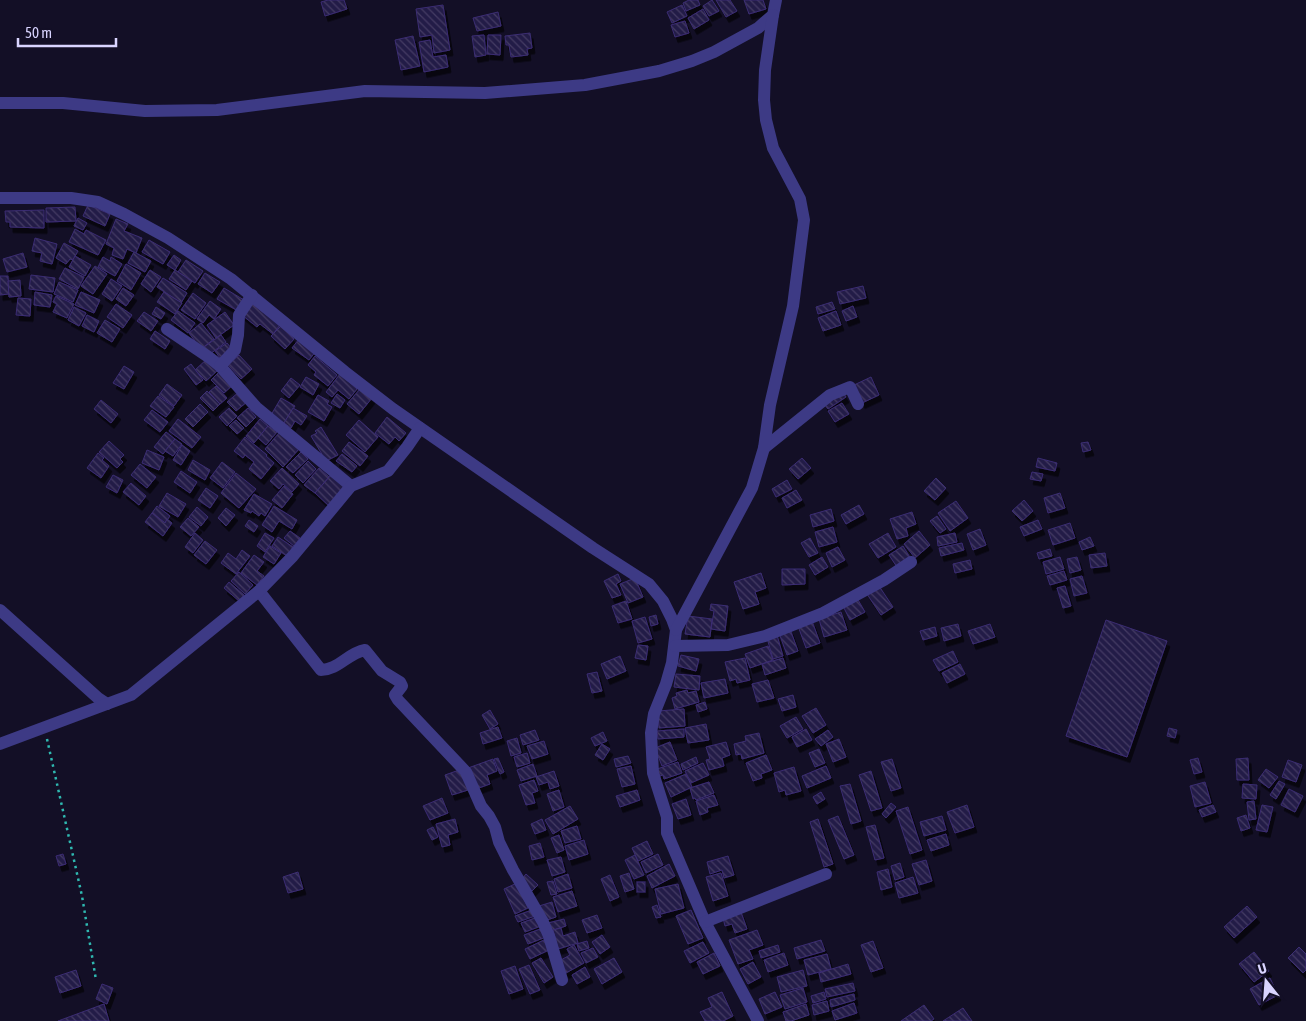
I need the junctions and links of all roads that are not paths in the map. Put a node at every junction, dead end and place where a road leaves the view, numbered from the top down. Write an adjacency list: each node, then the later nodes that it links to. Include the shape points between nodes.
1 (776, 0): 2 (street)
2 (773, 16): 3 (street, via 734,42 692,61 660,71 585,85 485,93 358,91 217,110 145,111 63,103); 10 (street, via 765,70 766,120 773,148 800,199 804,220 794,306 770,405)
3 (0, 103)
4 (0, 198): 5 (street, via 70,198 98,202 168,238)
5 (252, 295): 7 (street, via 239,315 235,350); 9 (street, via 345,372)
6 (167, 329): 7 (street)
7 (220, 366): 11 (street, via 256,407)
8 (858, 404): 10 (street, via 850,387 830,395)
9 (420, 428): 11 (street, via 388,471); 15 (street, via 649,584 663,601)
10 (764, 448): 15 (street, via 752,488)
11 (351, 486): 13 (street)
12 (911, 562): 16 (street, via 822,613 765,636 728,646)
13 (259, 592): 17 (street, via 131,694); 21 (street, via 321,670 329,670 356,652 365,650 382,672 400,682 402,686 396,695 398,700 470,779 481,806 495,826 513,870 543,922)
14 (0, 610): 17 (street)
15 (676, 630): 16 (street)
16 (675, 646): 20 (street, via 650,733 652,763 667,817 667,833)
17 (107, 704): 18 (street)
18 (0, 744)
19 (826, 874): 20 (street)
20 (705, 922): 22 (street)
21 (562, 980)
22 (758, 1021)

